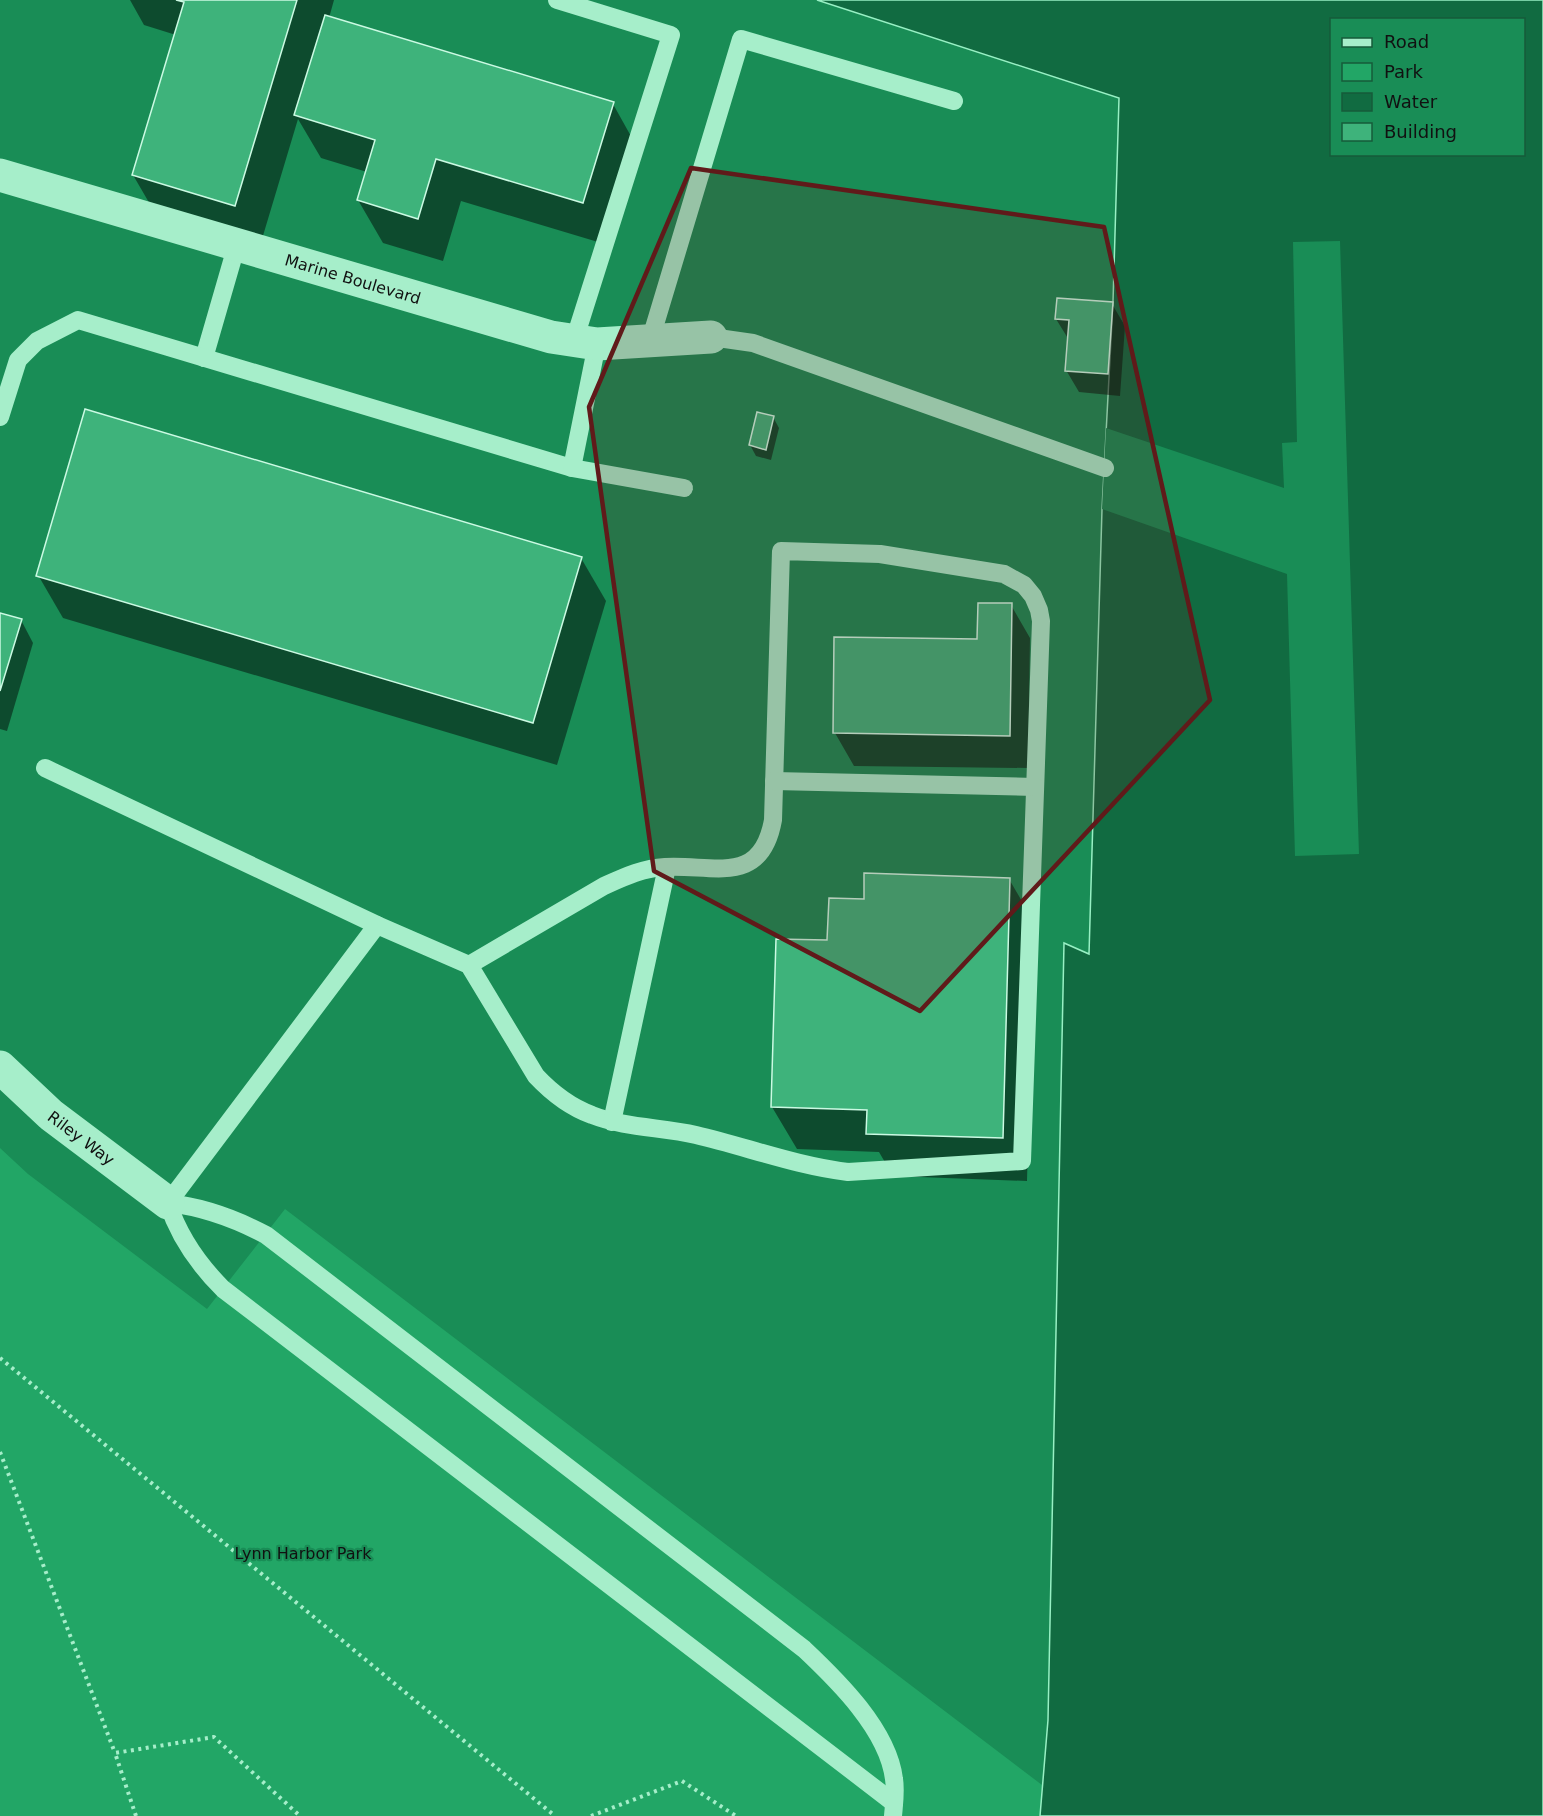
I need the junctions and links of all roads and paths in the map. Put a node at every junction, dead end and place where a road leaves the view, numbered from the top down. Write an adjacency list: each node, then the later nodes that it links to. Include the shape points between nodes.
1 (557, 0): 7 (lane, via 671,35)
2 (954, 101): 6 (lane, via 741,39)
3 (0, 175): 4 (street, Marine Boulevard)
4 (237, 244): 7 (street, Marine Boulevard, via 551,337); 8 (lane)
5 (711, 337): 6 (street, Marine Boulevard); 11 (lane, via 753,343)
6 (650, 342): 7 (street, Marine Boulevard)
7 (585, 343): 10 (lane)
8 (204, 358): 9 (lane, via 78,320 37,341 18,360); 10 (lane)
9 (0, 417)
10 (572, 468): 12 (lane)
11 (1105, 468)
12 (684, 488)
13 (45, 768): 17 (lane)
14 (774, 781): 15 (lane); 15 (lane, via 781,551 880,554 1004,574 1024,585 1033,596 1041,621); 16 (lane, via 770,837 751,860 719,870)
15 (1035, 787): 20 (lane, via 1022,1161 849,1172 825,1170 677,1131)
16 (667, 867): 18 (lane, via 626,875); 20 (lane)
17 (377, 925): 18 (lane); 21 (lane)
18 (469, 965): 20 (lane, via 536,1076 568,1104)
19 (0, 1067): 21 (street, Riley Way, via 51,1115)
20 (612, 1122)
21 (168, 1203): 25 (lane, via 182,1238 223,1289); 25 (lane, via 210,1210 266,1235 804,1649 847,1693 880,1740 894,1779)
22 (0, 1358): 28 (path)
23 (0, 1452): 24 (path)
24 (115, 1753): 26 (path); 27 (path, via 214,1737)
25 (894, 1809)
26 (136, 1816)
27 (300, 1816)
28 (555, 1816)
29 (591, 1816): 30 (path, via 682,1781)
30 (736, 1816)

